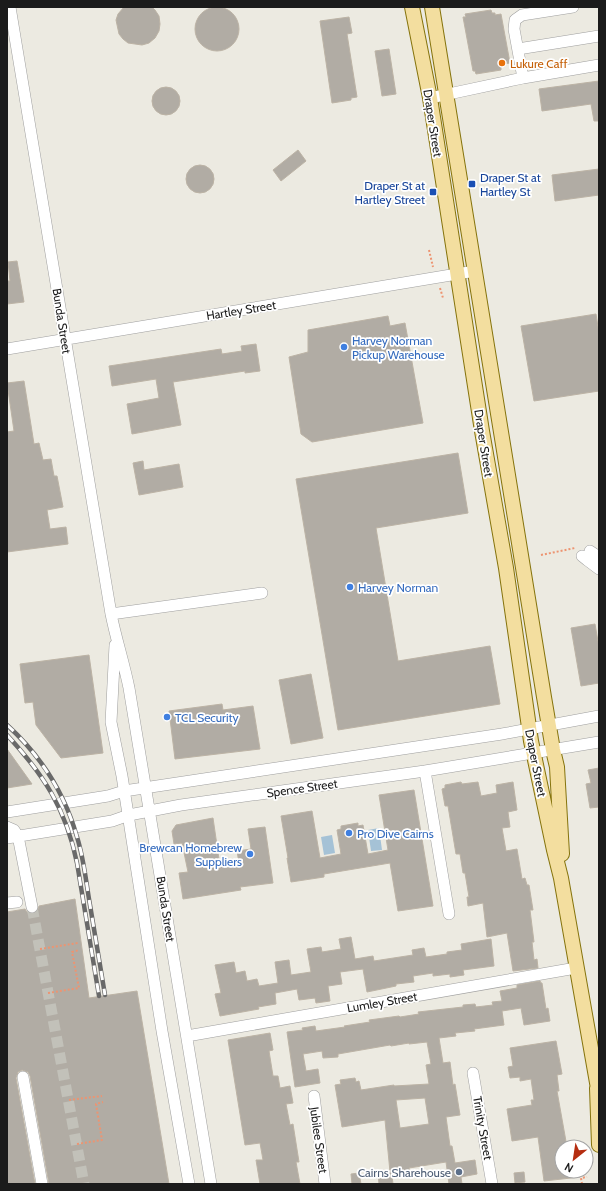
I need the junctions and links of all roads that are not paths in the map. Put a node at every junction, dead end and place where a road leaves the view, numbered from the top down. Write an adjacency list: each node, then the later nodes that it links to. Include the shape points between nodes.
1 (10, 7): 13 (street, Bunda Street)
2 (412, 7): 10 (main road, Draper Street)
3 (432, 7): 9 (main road, Draper Street)
4 (573, 7): 6 (street, via 517,18 514,25)
5 (599, 36): 6 (street)
6 (518, 49): 8 (street)
7 (599, 65): 8 (street)
8 (524, 78): 9 (street)
9 (447, 96): 10 (street); 11 (main road, Draper Street)
10 (430, 98): 12 (main road, Draper Street)
11 (475, 271): 12 (street, Hartley Street); 21 (main road, Draper Street)
12 (457, 274): 13 (street, Hartley Street); 22 (main road, Draper Street)
13 (64, 339): 14 (street, Hartley Street); 18 (street, Bunda Street)
14 (7, 349)
15 (599, 557): 16 (street, via 583,551 586,560)
16 (599, 569)
17 (262, 593): 18 (street)
18 (111, 614): 19 (street, Bunda Street)
19 (115, 634): 27 (street, Bunda Street, via 129,688); 28 (street, Bunda Street, via 111,722)
20 (599, 716): 21 (street, Spence Street)
21 (549, 725): 22 (street, Spence Street); 24 (main road, Draper Street)
22 (530, 729): 25 (main road, Draper Street); 27 (street, Spence Street)
23 (599, 742): 24 (street, Spence Street)
24 (553, 750): 25 (street, Spence Street); 35 (main road, Draper Street, via 557,767 562,849)
25 (534, 753): 26 (street, Spence Street); 35 (main road, Draper Street)
26 (425, 771): 29 (street, Spence Street); 37 (street)
27 (145, 788): 28 (street, Spence Street); 29 (street, Bunda Street)
28 (124, 791): 30 (street, Spence Street, via 108,796); 31 (street, Bunda Street)
29 (150, 811): 31 (street, Spence Street); 39 (street, Bunda Street)
30 (7, 812)
31 (128, 815): 33 (street, Spence Street, via 112,821); 46 (street, Bunda Street)
32 (7, 827): 33 (street, via 14,830)
33 (18, 836): 34 (street, Spence Street); 36 (street)
34 (7, 838)
35 (561, 878): 38 (main road, Draper Street)
36 (32, 907)
37 (449, 914)
38 (576, 968): 39 (street, Lumley Street); 42 (main road, Draper Street)
39 (187, 1036): 47 (street, Bunda Street)
40 (473, 1073): 49 (street, Trinity Street)
41 (23, 1076): 45 (street)
42 (598, 1091): 44 (main road, Draper Street)
43 (314, 1096): 48 (street, Jubilee Street)
44 (599, 1145)
45 (42, 1184)
46 (189, 1184)
47 (211, 1184)
48 (325, 1184)
49 (492, 1184)

